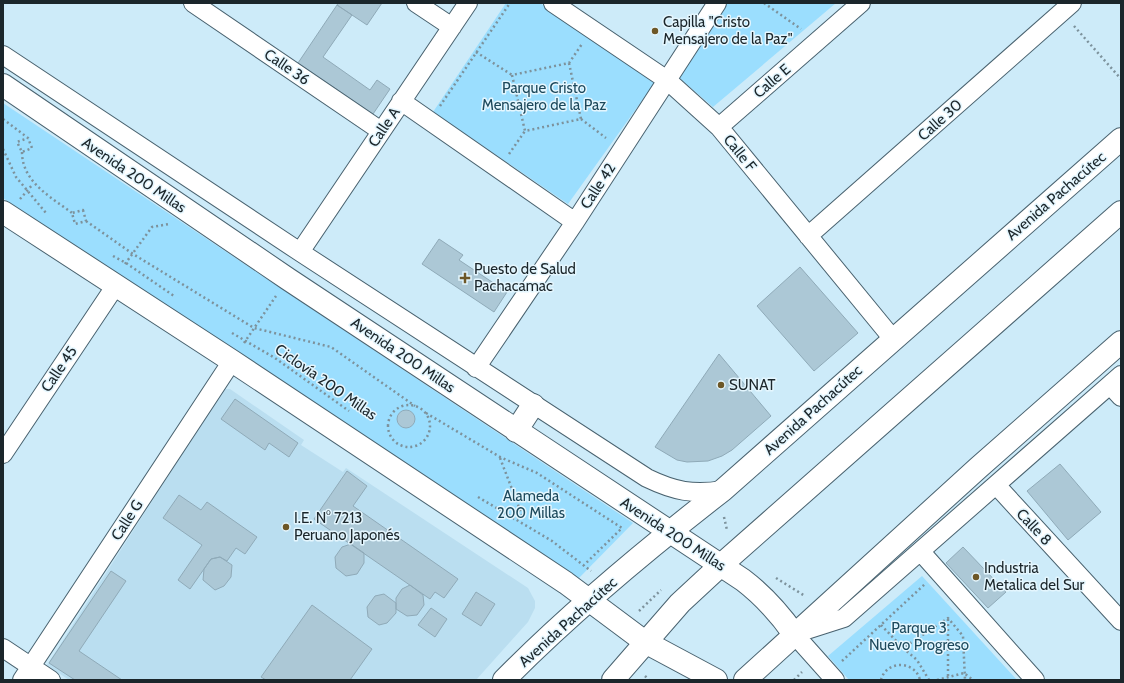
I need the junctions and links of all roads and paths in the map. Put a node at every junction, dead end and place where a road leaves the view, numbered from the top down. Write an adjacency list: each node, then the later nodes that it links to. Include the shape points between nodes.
1 (193, 3): 25 (street, Calle 36)
2 (416, 3): 10 (street)
3 (468, 3): 10 (street, Calle A)
4 (510, 3): 13 (path)
5 (553, 3): 18 (street, Calle F)
6 (717, 3): 18 (street, Calle 42)
7 (764, 3): 12 (path)
8 (861, 3): 12 (street, Calle E)
9 (1067, 7): 17 (path); 40 (street, Calle 30)
10 (452, 27): 20 (street, Calle A)
11 (586, 39): 15 (path)
12 (818, 40): 24 (street, Calle E)
13 (476, 52): 16 (path); 21 (path)
14 (3, 55): 41 (street, Avenida 200 Millas)
15 (569, 63): 16 (path); 23 (path)
16 (512, 75): 26 (path)
17 (1121, 79)
18 (667, 80): 24 (street, Calle F); 39 (street, Calle 42)
19 (3, 85): 33 (main road, Avenida 200 Millas)
20 (401, 101): 25 (street, Calle A); 39 (street)
21 (436, 111)
22 (3, 119): 27 (path)
23 (581, 119): 26 (path); 29 (path)
24 (720, 127): 40 (street, Calle F)
25 (382, 131): 41 (street, Calle A)
26 (525, 131): 32 (path)
27 (28, 138): 31 (path, via 32,148); 31 (path, via 17,142)
28 (1121, 139): 50 (main road, Avenida Pachacútec)
29 (609, 140)
30 (3, 149): 37 (path, via 16,177)
31 (22, 152): 35 (path, via 22,160 33,184)
32 (506, 159)
33 (185, 209): 42 (path, via 176,222 152,227); 45 (main road, Avenida 200 Millas)
34 (1121, 212): 74 (main road)
35 (72, 214): 38 (path, via 75,224); 38 (path, via 83,210)
36 (4, 215): 46 (main road)
37 (51, 219)
38 (86, 221): 42 (path)
39 (575, 222): 54 (street, Calle 42)
40 (808, 236): 50 (street, Calle F)
41 (300, 252): 54 (street, Avenida 200 Millas)
42 (133, 254): 44 (path); 48 (path)
43 (111, 255): 44 (path)
44 (126, 263): 46 (path); 47 (path)
45 (288, 279): 48 (path); 60 (main road, Avenida 200 Millas)
46 (114, 284): 53 (main road); 63 (street, Calle 45)
47 (176, 297)
48 (254, 328): 51 (path); 57 (path, via 331,347)
49 (226, 330): 51 (path, Ciclovía 200 Millas)
50 (893, 339): 66 (main road, Avenida Pachacútec)
51 (245, 342): 53 (path); 58 (path, Ciclovía 200 Millas, via 275,358)
52 (1121, 342): 82 (main road)
53 (232, 361): 72 (main road); 89 (street, Calle G)
54 (476, 368): 56 (street, Avenida 200 Millas)
55 (1117, 386): 65 (street)
56 (533, 405): 60 (main road); 66 (street, Avenida 200 Millas, via 647,478 668,488 707,493)
57 (415, 406): 59 (path); 59 (path, via 401,407 390,416 388,430 395,442 408,447 420,443 429,433 429,420)
58 (350, 412)
59 (426, 414): 64 (path)
60 (516, 431): 71 (main road, Avenida 200 Millas)
61 (388, 439): 62 (path)
62 (408, 452)
63 (3, 454)
64 (500, 457): 69 (path, via 522,515); 76 (path, via 537,473 622,528)
65 (996, 486): 73 (street); 80 (street, Calle 8)
66 (723, 490): 71 (main road, Avenida Pachacútec)
67 (474, 494): 69 (path)
68 (723, 515): 70 (path)
69 (513, 519): 72 (path, via 509,521); 75 (path, via 552,541)
70 (727, 530)
71 (669, 532): 74 (main road, Avenida 200 Millas); 78 (main road, Avenida Pachacútec)
72 (513, 548): 76 (main road)
73 (921, 552): 82 (street, via 844,618); 104 (street)
74 (720, 565): 82 (main road, Avenida 200 Millas, via 762,594); 83 (main road, via 680,603)
75 (593, 573)
76 (566, 583): 78 (main road)
77 (927, 583): 81 (path)
78 (590, 600): 83 (main road); 93 (main road, Avenida Pachacútec)
79 (948, 618): 85 (path); 90 (path, via 963,636); 91 (path)
80 (1121, 621)
81 (881, 625): 85 (path); 86 (path)
82 (794, 634): 96 (main road); 97 (street)
83 (645, 642): 94 (main road); 95 (main road)
84 (3, 648): 89 (street)
85 (903, 648): 87 (path)
86 (840, 662)
87 (919, 664): 88 (path); 100 (path)
88 (915, 670): 98 (path, via 909,666 897,665 885,671); 99 (path)
89 (27, 673): 92 (street)
90 (964, 674): 91 (path); 102 (path); 103 (path)
91 (948, 679): 101 (path)
92 (51, 680)
93 (504, 680)
94 (613, 680)
95 (716, 680)
96 (745, 680)
97 (835, 680)
98 (881, 680)
99 (920, 680)
100 (930, 680)
101 (937, 680)
102 (965, 680)
103 (973, 680)
104 (1035, 680)

